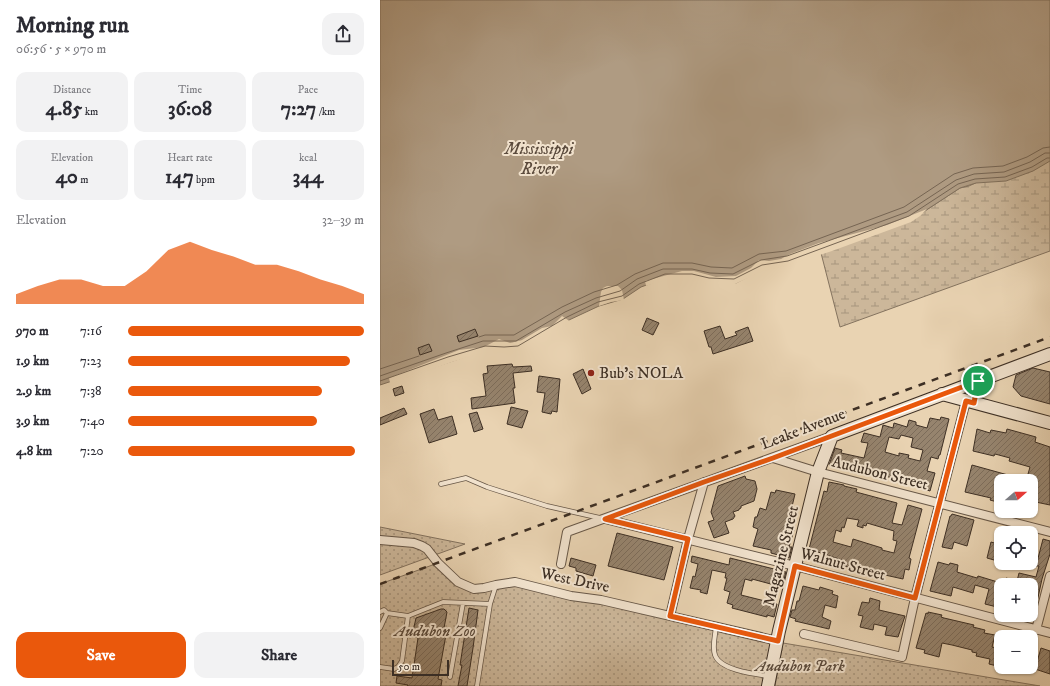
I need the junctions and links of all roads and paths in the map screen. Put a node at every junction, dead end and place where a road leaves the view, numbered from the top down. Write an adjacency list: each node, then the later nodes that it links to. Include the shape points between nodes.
1 (1050, 354): 2 (street, Leake Avenue)
2 (978, 381): 3 (street, Leake Avenue); 4 (street)
3 (942, 394): 4 (street); 6 (street, Leake Avenue)
4 (970, 402): 5 (street); 11 (street)
5 (1050, 423)
6 (832, 436): 7 (street, Leake Avenue); 8 (street, Magazine Street)
7 (773, 458): 8 (street, Audubon Street); 9 (street, Leake Avenue)
8 (818, 472): 11 (street, Audubon Street); 17 (street, Magazine Street)
9 (704, 482): 12 (street, Leake Avenue); 14 (street)
10 (441, 484): 12 (lane, via 466,478 547,506)
11 (940, 502): 13 (street, Audubon Street); 20 (street)
12 (605, 519): 14 (street, Walnut Street); 16 (street, Leake Avenue, via 567,532)
13 (1050, 532)
14 (688, 539): 17 (street, Walnut Street); 25 (street)
15 (380, 540): 19 (street, West Drive, via 422,546 448,573 465,586 474,589)
16 (561, 564)
17 (795, 566): 20 (street, Walnut Street); 32 (street, Magazine Street)
18 (1050, 576): 28 (street)
19 (496, 585): 22 (lane); 25 (street, West Drive, via 515,582)
20 (915, 598): 28 (street, Walnut Street); 31 (street, via 902,657)
21 (463, 603): 22 (lane); 24 (lane, via 443,602); 34 (lane)
22 (490, 604): 36 (lane)
23 (384, 612): 24 (lane); 27 (lane)
24 (408, 616): 33 (lane, via 402,661 394,670)
25 (670, 616): 26 (street, West Drive)
26 (716, 627): 32 (street, West Drive); 35 (lane, via 713,647 719,663)
27 (380, 628)
28 (1036, 630)
29 (1038, 630): 30 (street, Walnut Street)
30 (1050, 633)
31 (804, 634)
32 (778, 641): 35 (street, Magazine Street)
33 (380, 666)
34 (450, 677)
35 (769, 681)
36 (476, 686)

